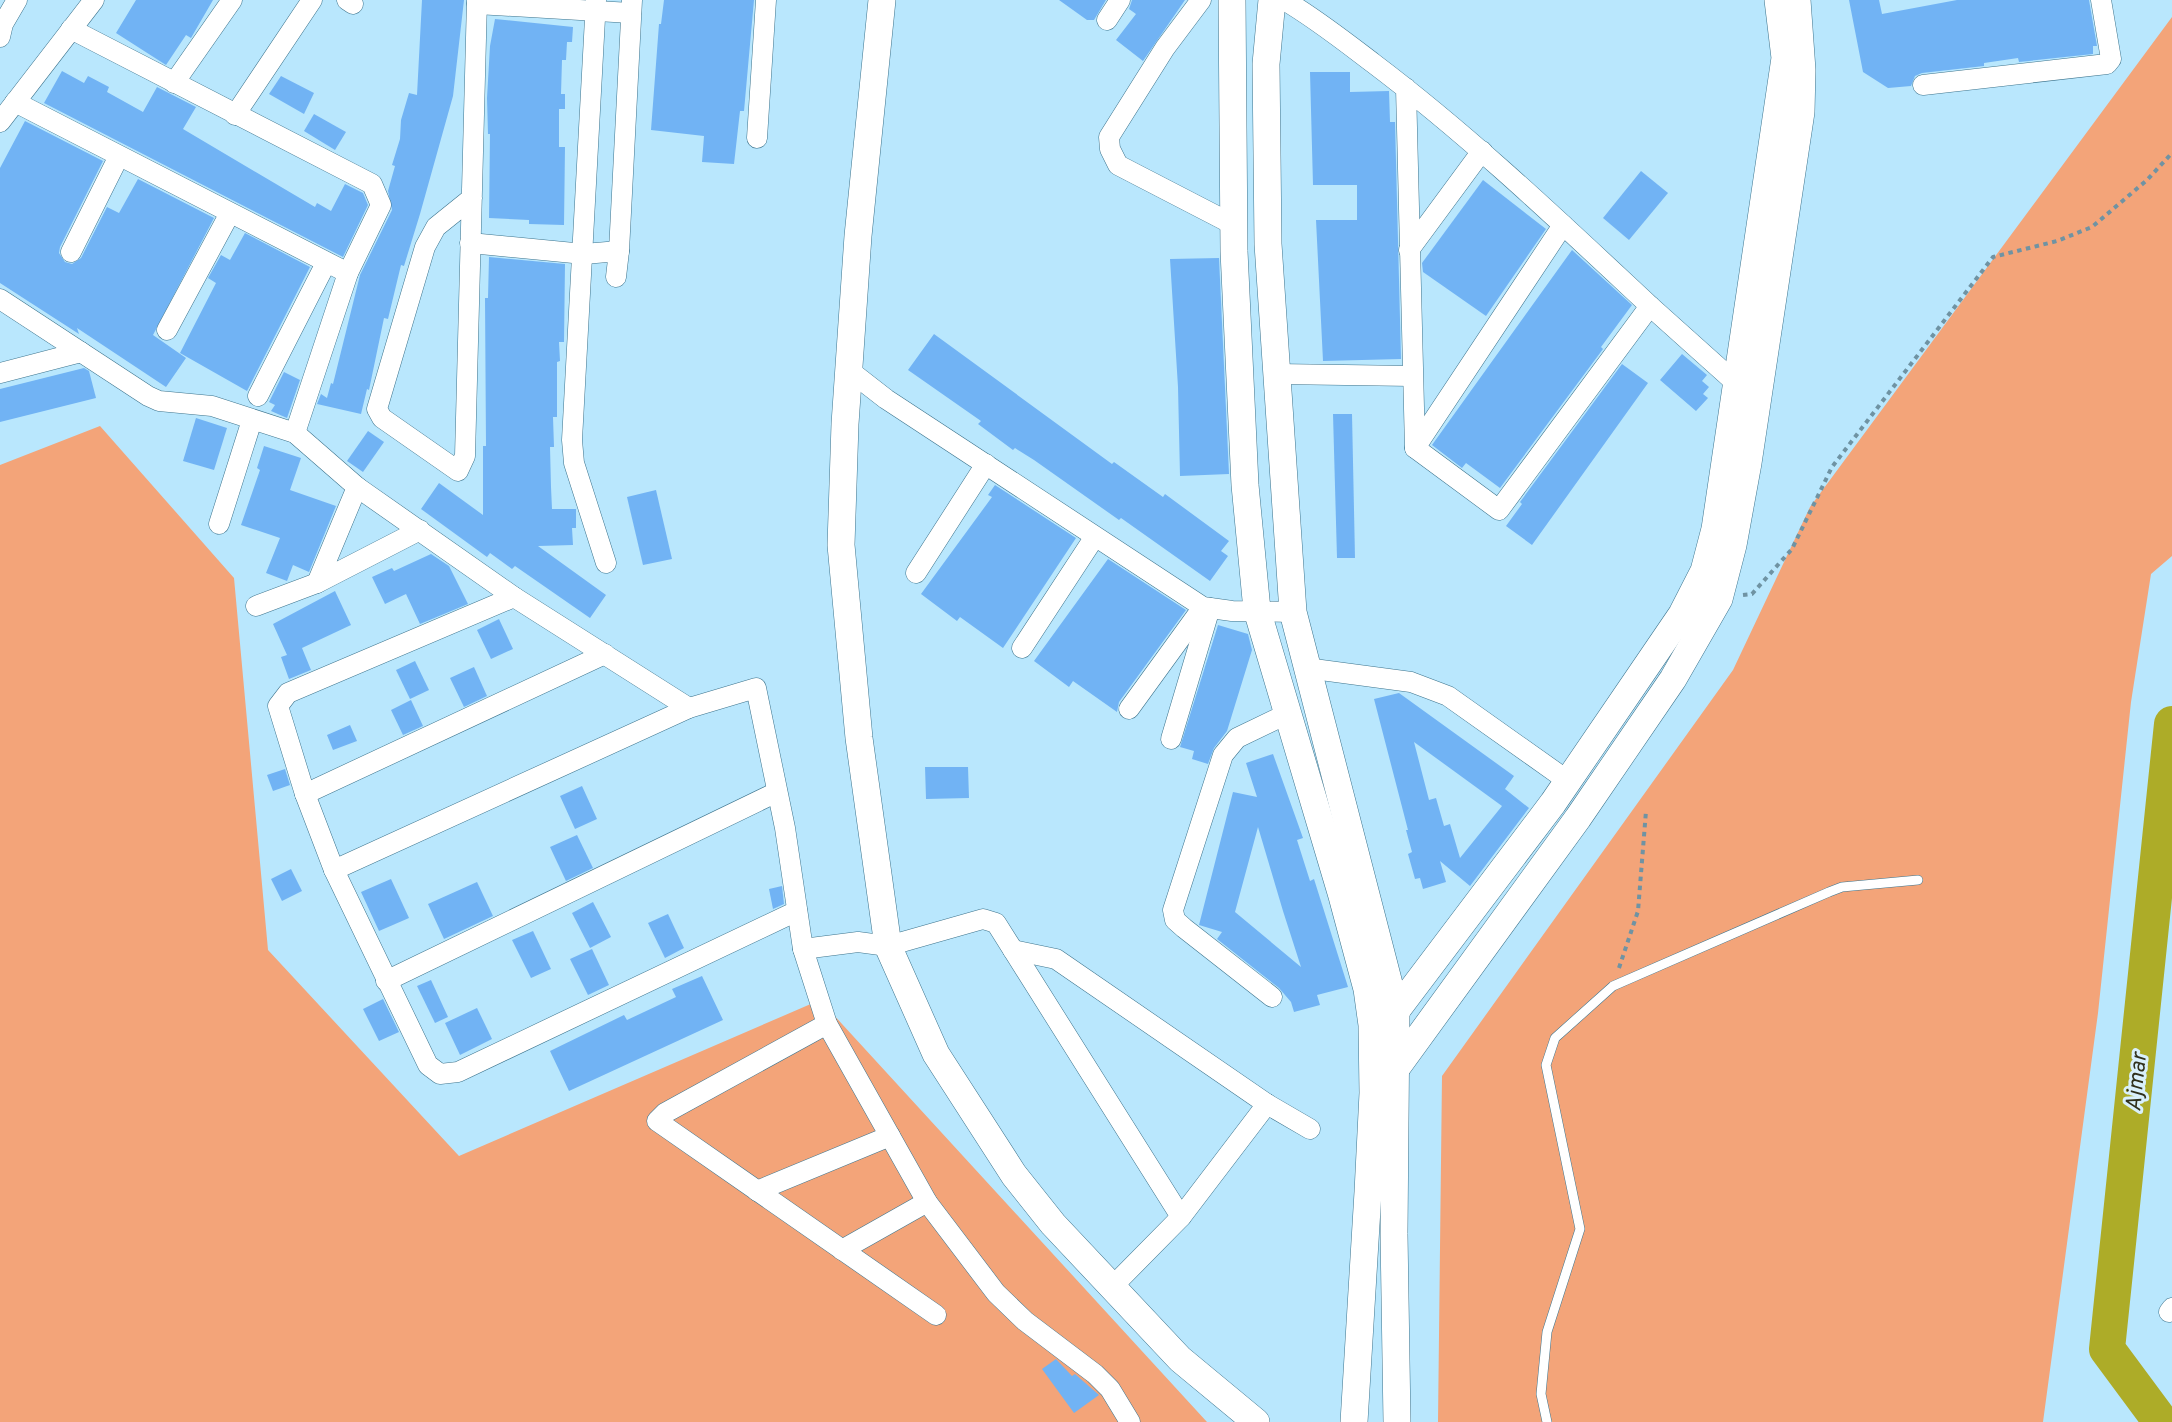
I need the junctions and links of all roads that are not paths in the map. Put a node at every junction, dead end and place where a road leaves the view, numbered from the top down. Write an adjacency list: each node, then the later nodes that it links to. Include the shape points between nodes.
1 (16, 0): 19 (street)
2 (94, 0): 20 (street)
3 (232, 0): 21 (street)
4 (312, 0): 25 (street)
5 (766, 0): 27 (street)
6 (882, 0): 46 (street, via 858,236)
7 (1120, 0): 18 (street)
8 (1201, 0): 32 (street, via 1109,137 1110,150 1118,165)
9 (1232, 0): 32 (street)
10 (1272, 0): 48 (street, via 1266,64 1268,244)
11 (1284, 0): 23 (street)
12 (1778, 0): 50 (street, via 1785,58)
13 (1797, 0): 89 (street, via 1803,70 1801,112 1748,463 1734,545 1719,599 1673,679 1578,818)
14 (2101, 0): 22 (street, via 2111,59 2107,64)
15 (477, 2): 16 (street); 30 (street)
16 (596, 5): 17 (street); 38 (street)
17 (631, 6): 36 (street)
18 (1107, 20)
19 (1, 28)
20 (71, 29): 21 (street); 24 (street)
21 (174, 83): 25 (street)
22 (1923, 85)
23 (1406, 88): 28 (street); 35 (street)
24 (15, 102): 26 (street); 29 (street)
25 (235, 116): 40 (street, via 372,184 381,205)
26 (0, 122)
27 (757, 138)
28 (1482, 151): 33 (street); 35 (street)
29 (119, 156): 31 (street); 37 (street)
30 (472, 198): 34 (street); 34 (street, via 436,226 425,247 377,410 382,418 458,471 465,456)
31 (230, 213): 39 (street); 44 (street)
32 (1234, 225): 66 (street, via 1245,485)
33 (1563, 225): 43 (street); 54 (street)
34 (470, 243): 38 (street)
35 (1409, 250): 49 (street)
36 (619, 251): 38 (street); 41 (street)
37 (71, 252)
38 (584, 254): 60 (street, via 572,440 574,463)
39 (327, 263): 40 (street); 51 (street)
40 (348, 273): 53 (street)
41 (616, 276)
42 (0, 300): 45 (street)
43 (1650, 306): 50 (street); 54 (street, via 1499,510)
44 (167, 330)
45 (81, 351): 47 (street); 52 (street, via 159,400 212,406)
46 (850, 371): 55 (street); 81 (street, via 841,545 859,738)
47 (0, 373)
48 (1277, 374): 49 (street); 67 (street)
49 (1412, 376): 54 (street)
50 (1737, 384): 75 (street, via 1715,529 1704,571 1682,614)
51 (258, 396)
52 (252, 420): 53 (street); 57 (street)
53 (296, 433): 56 (street)
54 (1415, 448)
55 (986, 464): 59 (street); 61 (street)
56 (357, 488): 58 (street); 62 (street)
57 (219, 524)
58 (420, 530): 62 (street); 63 (street)
59 (1094, 538): 65 (street); 68 (street)
60 (606, 563)
61 (916, 573)
62 (317, 583): 64 (street)
63 (514, 597): 69 (street); 77 (street, via 288,693 278,706)
64 (256, 606)
65 (1207, 608): 66 (street); 72 (street); 74 (street)
66 (1257, 610): 67 (street); 73 (street)
67 (1293, 612): 70 (street)
68 (1022, 648)
69 (605, 654): 71 (street); 77 (street)
70 (1306, 668): 75 (street, via 1427,686 1448,696); 86 (street)
71 (689, 708): 76 (street, via 756,688); 78 (street)
72 (1129, 709)
73 (1289, 713): 85 (street, via 1237,738 1223,755 1173,910 1175,920 1184,928); 88 (street, via 1359,958)
74 (1171, 739)
75 (1568, 781): 86 (street)
76 (777, 792): 80 (street); 84 (street)
77 (305, 794): 78 (street)
78 (334, 870): 84 (street)
79 (1918, 880): 104 (lane, via 1842,887 1613,986 1555,1038 1546,1065 1580,1229 1547,1332 1541,1394)
80 (797, 911): 82 (street); 84 (street, via 458,1072 440,1074 428,1065)
81 (888, 946): 82 (street, via 858,942); 83 (street, via 983,919 996,923); 98 (street, via 936,1054 1014,1175)
82 (803, 949): 87 (street)
83 (1013, 950): 91 (street, via 1056,959); 96 (street)
84 (386, 981)
85 (1272, 997)
86 (1396, 1011): 88 (street); 89 (street)
87 (826, 1024): 93 (street); 94 (street, via 657,1121)
88 (1372, 1032): 90 (street)
89 (1396, 1070): 90 (street); 103 (street)
90 (1373, 1093): 102 (street)
91 (1268, 1104): 92 (street); 96 (street)
92 (1310, 1129)
93 (890, 1136): 94 (street); 95 (street)
94 (757, 1191): 97 (street)
95 (927, 1203): 97 (street); 100 (street, via 1009,1308 1095,1374 1110,1389)
96 (1181, 1217): 98 (street)
97 (842, 1250): 99 (street)
98 (1112, 1287): 101 (street, via 1180,1359)
99 (936, 1315)
100 (1130, 1422)
101 (1256, 1422)
102 (1354, 1422)
103 (1397, 1422)
104 (1547, 1422)

